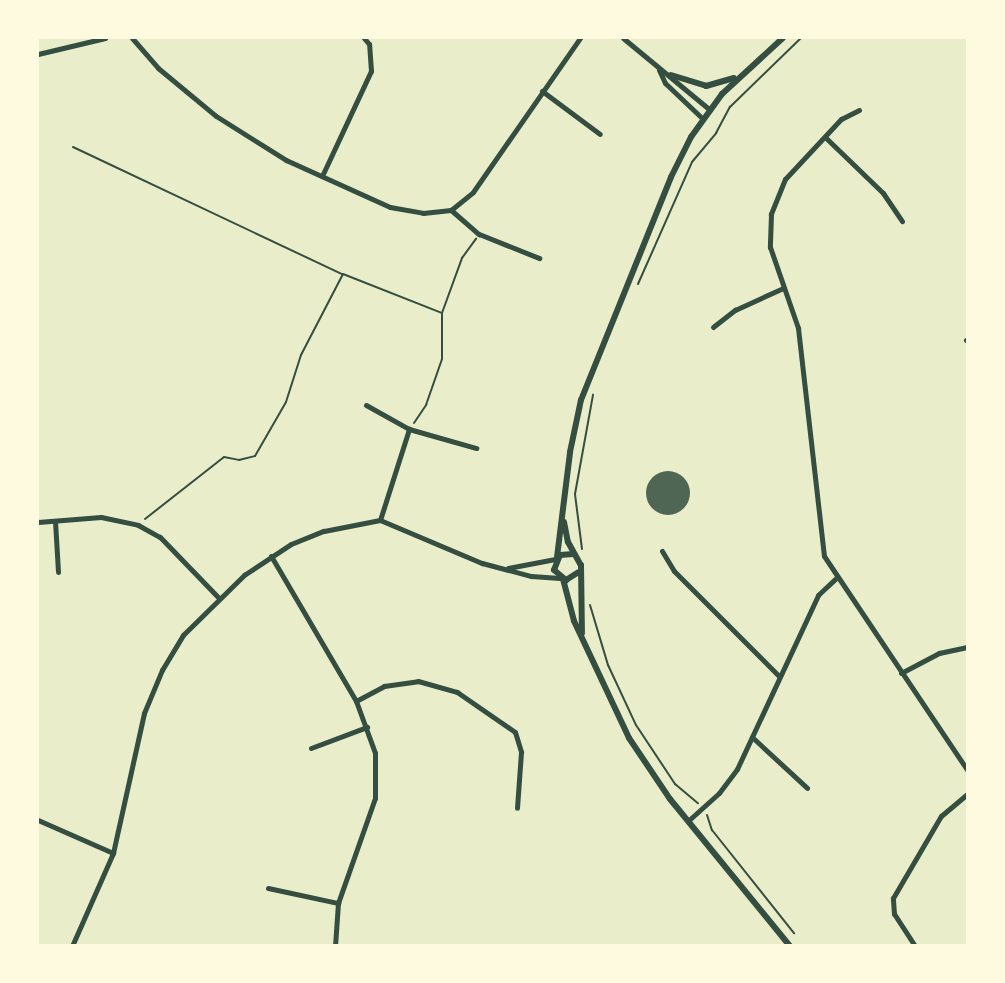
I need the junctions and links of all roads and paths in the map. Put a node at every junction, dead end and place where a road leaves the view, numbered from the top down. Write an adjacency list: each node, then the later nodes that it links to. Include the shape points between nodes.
1 (105, 38): 8 (street)
2 (132, 38): 19 (street, via 158,68 216,116 286,160)
3 (364, 38): 19 (street, via 369,44 370,71)
4 (580, 38): 12 (street)
5 (623, 38): 9 (street)
6 (783, 38): 10 (street)
7 (801, 38): 25 (path, via 730,107 716,133 692,162)
8 (38, 54)
9 (658, 69): 11 (street); 15 (street, via 665,83)
10 (740, 74): 11 (street, via 706,86); 13 (street)
11 (671, 75): 13 (street)
12 (542, 91): 16 (street); 20 (street, via 473,192)
13 (710, 110): 15 (street)
14 (859, 110): 17 (street, via 841,119)
15 (703, 119): 33 (street, via 671,177 591,369 573,432)
16 (600, 134)
17 (825, 137): 21 (street, via 883,193); 26 (street, via 790,172 773,204 770,247)
18 (73, 147): 24 (path)
19 (322, 176): 20 (street, via 390,207 423,213)
20 (451, 210): 22 (street)
21 (902, 221)
22 (479, 234): 23 (street); 27 (path, via 462,258)
23 (539, 258)
24 (343, 274): 27 (path); 37 (path, via 301,355 286,402 255,456 239,460 224,457)
25 (637, 286)
26 (783, 288): 28 (street, via 735,310); 46 (street, via 798,328 821,543)
27 (442, 313): 31 (path, via 442,359 426,405)
28 (713, 327)
29 (594, 391): 41 (path, via 579,452 575,494)
30 (366, 405): 31 (street)
31 (409, 429): 32 (street); 35 (street)
32 (476, 447)
33 (563, 518): 40 (street, via 566,537); 42 (street)
34 (55, 520): 36 (street); 37 (street, via 101,517); 44 (street)
35 (380, 520): 39 (street, via 324,531); 43 (street)
36 (38, 522)
37 (138, 525): 49 (street, via 160,537)
38 (662, 551): 53 (street, via 674,571)
39 (271, 556): 49 (street); 54 (street)
40 (576, 556): 42 (street, via 567,552); 45 (street)
41 (584, 556)
42 (556, 558): 43 (street); 47 (street, via 554,570)
43 (503, 568): 47 (street)
44 (58, 572)
45 (579, 572): 47 (street, via 571,579); 50 (street)
46 (836, 578): 52 (street); 53 (street, via 818,595)
47 (561, 579): 50 (street)
48 (589, 595): 62 (path, via 608,665 636,725 675,784)
49 (218, 597): 65 (street, via 183,635 162,670 144,713)
50 (582, 634): 64 (street, via 629,738)
51 (968, 648): 52 (street, via 939,653)
52 (901, 673): 58 (street)
53 (779, 676): 56 (street)
54 (356, 701): 55 (street); 61 (street, via 384,686 418,681 457,692 515,732 521,752)
55 (367, 727): 57 (street); 67 (street, via 375,753 375,798)
56 (752, 737): 59 (street); 62 (street, via 727,785)
57 (311, 748)
58 (968, 771)
59 (807, 788)
60 (968, 794): 72 (street, via 941,816 893,898 894,914)
61 (517, 808)
62 (702, 808): 64 (street); 68 (path, via 712,830)
63 (38, 820): 65 (street)
64 (689, 820): 71 (street)
65 (113, 853): 69 (street)
66 (268, 888): 67 (street)
67 (338, 903): 70 (street)
68 (794, 933)
69 (72, 945)
70 (335, 945)
71 (790, 945)
72 (915, 945)

